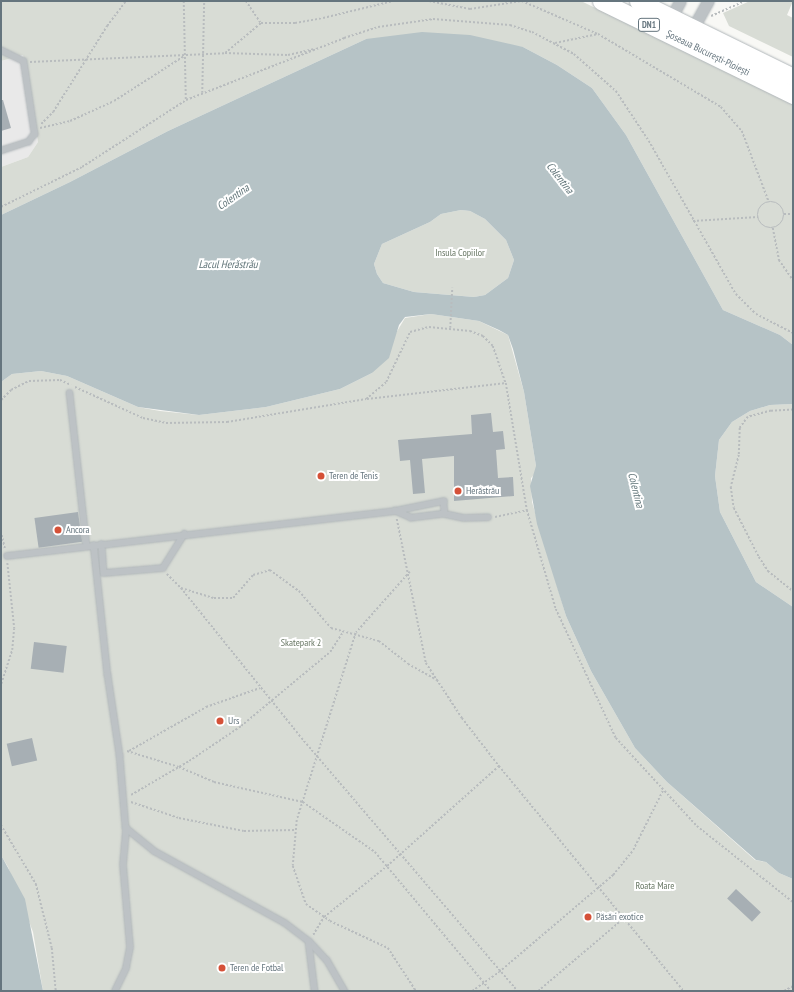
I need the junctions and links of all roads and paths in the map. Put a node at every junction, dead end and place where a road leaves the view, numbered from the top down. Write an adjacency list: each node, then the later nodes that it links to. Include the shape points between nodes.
1 (126, 1): 23 (path, via 107,26)
2 (184, 1): 22 (path)
3 (204, 1): 21 (path)
4 (246, 1): 14 (path)
5 (393, 1): 14 (path, via 295,23)
6 (429, 1): 7 (path, via 470,9)
7 (522, 1): 16 (path)
8 (601, 1): 27 (main road, Șoseaua București-Ploiești / DN1)
9 (638, 1): 13 (main road, Șoseaua București-Ploiești / DN1)
10 (680, 1): 13 (street)
11 (708, 1): 15 (street)
12 (744, 1): 15 (path)
13 (672, 18): 15 (main road, Șoseaua București-Ploiești / DN1)
14 (261, 23): 20 (path)
15 (699, 23): 25 (main road, Șoseaua București-Ploiești / DN1)
16 (598, 34): 17 (path); 31 (path, via 710,100 732,118 742,131 755,159)
17 (555, 43): 18 (path, via 510,25 433,19 378,27); 36 (path, via 598,73 616,91 645,135)
18 (321, 47): 20 (path, via 288,55); 26 (path)
19 (1, 50): 24 (lane)
20 (225, 53): 21 (path)
21 (202, 55): 22 (path); 26 (path)
22 (184, 56): 23 (path); 28 (path); 29 (path, via 114,101 70,121)
23 (89, 59): 24 (path); 29 (path, via 53,112)
24 (24, 61): 29 (lane)
25 (793, 77)
26 (202, 93): 28 (path)
27 (793, 95)
28 (186, 100): 32 (path, via 82,167)
29 (34, 129): 30 (lane, via 35,134 29,142)
30 (1, 151)
31 (769, 202): 33 (path, via 778,204); 35 (path, via 762,206)
32 (1, 207)
33 (784, 214): 34 (path); 37 (path, via 782,222)
34 (793, 214)
35 (758, 217): 36 (path); 37 (path, via 764,226)
36 (693, 221): 41 (path, via 744,305 756,314)
37 (773, 228): 38 (path, via 779,260)
38 (793, 280)
39 (452, 288): 40 (path)
40 (450, 328): 42 (path, via 483,336 493,346); 44 (path, via 429,327 410,332 386,382)
41 (793, 332)
42 (506, 383): 44 (path); 47 (path)
43 (70, 393): 54 (lane)
44 (366, 399): 45 (path, via 227,422 173,422 143,418 60,380 29,380 11,390)
45 (1, 400)
46 (793, 410): 59 (path, via 770,411 748,417 740,428 739,455 731,487 734,508 759,557 768,571)
47 (526, 510): 50 (path, via 506,516); 71 (path, via 561,623 616,738)
48 (395, 511): 49 (lane, via 411,518); 49 (lane, via 444,501); 52 (lane); 57 (path)
49 (445, 514): 50 (lane, via 464,518)
50 (488, 517)
51 (1, 531): 55 (path)
52 (184, 534): 53 (lane); 56 (lane)
53 (102, 544): 54 (lane); 56 (lane, via 104,573)
54 (90, 546): 55 (lane); 67 (lane)
55 (6, 556): 63 (path, via 14,629 12,650)
56 (163, 568): 58 (path, via 172,581)
57 (410, 572): 61 (path); 62 (path, via 426,662)
58 (181, 588): 60 (path, via 214,598 233,598 253,575 270,570 299,591 331,628); 64 (path)
59 (793, 591)
60 (343, 632): 61 (path); 65 (path, via 330,652)
61 (356, 633): 62 (path, via 379,641 408,664); 68 (path)
62 (438, 680): 69 (path, via 462,718)
63 (1, 684)
64 (261, 688): 65 (path); 66 (path, via 206,707)
65 (271, 700): 68 (path); 70 (path, via 241,726)
66 (128, 751): 67 (path); 70 (path)
67 (120, 755): 72 (lane)
68 (318, 757): 73 (path); 77 (path)
69 (499, 766): 77 (path); 79 (path)
70 (179, 767): 72 (path); 73 (path, via 214,782)
71 (663, 790): 79 (path, via 633,850 613,875); 80 (path, via 697,826)
72 (124, 799): 75 (lane); 76 (path, via 179,818 244,831)
73 (303, 802): 76 (path); 78 (path, via 375,852)
74 (1, 825): 87 (path, via 36,884 52,948)
75 (126, 828): 83 (lane, via 154,851 285,923); 88 (lane, via 123,865 130,947 126,968)
76 (296, 830): 81 (path, via 293,866 306,904)
77 (402, 853): 78 (path); 84 (path)
78 (387, 866): 81 (path); 85 (path)
79 (599, 887): 82 (path); 84 (path)
80 (793, 902)
81 (324, 917): 83 (path); 91 (path, via 388,948)
82 (624, 918): 95 (path); 96 (path)
83 (309, 941): 89 (lane); 90 (lane, via 327,960)
84 (499, 972): 85 (path); 94 (path)
85 (485, 983): 92 (path); 93 (path)
86 (793, 986): 97 (path)
87 (56, 991)
88 (115, 991)
89 (315, 991)
90 (345, 991)
91 (416, 991)
92 (472, 991)
93 (491, 991)
94 (518, 991)
95 (538, 991)
96 (684, 991)
97 (784, 991)

